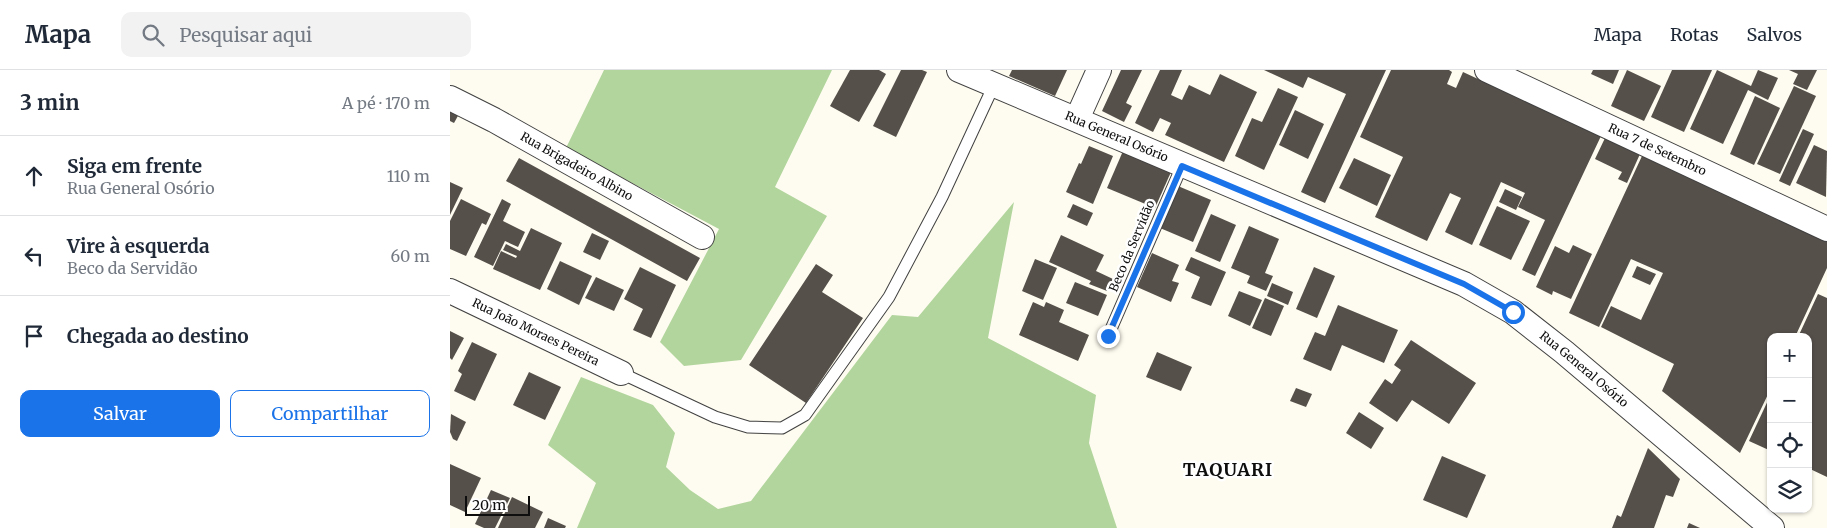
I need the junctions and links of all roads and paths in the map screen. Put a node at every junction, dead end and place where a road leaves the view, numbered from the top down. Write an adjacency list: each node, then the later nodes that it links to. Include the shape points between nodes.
1 (959, 70): 4 (street, Rua General Osório)
2 (1099, 70): 6 (street)
3 (1488, 70): 8 (street, Rua 7 de Setembro)
4 (994, 85): 6 (street, Rua General Osório); 12 (lane, via 942,197 888,297 805,415 782,428 748,427 715,417)
5 (450, 98): 9 (street, Rua Brigadeiro Albino)
6 (1077, 119): 7 (street, Rua General Osório)
7 (1182, 166): 11 (lane, Beco da Servidão); 13 (street, Rua General Osório, via 1464,284 1513,312)
8 (1827, 229)
9 (702, 237)
10 (450, 292): 12 (street, Rua João Moraes Pereira)
11 (1108, 336)
12 (622, 373)
13 (1772, 528)

